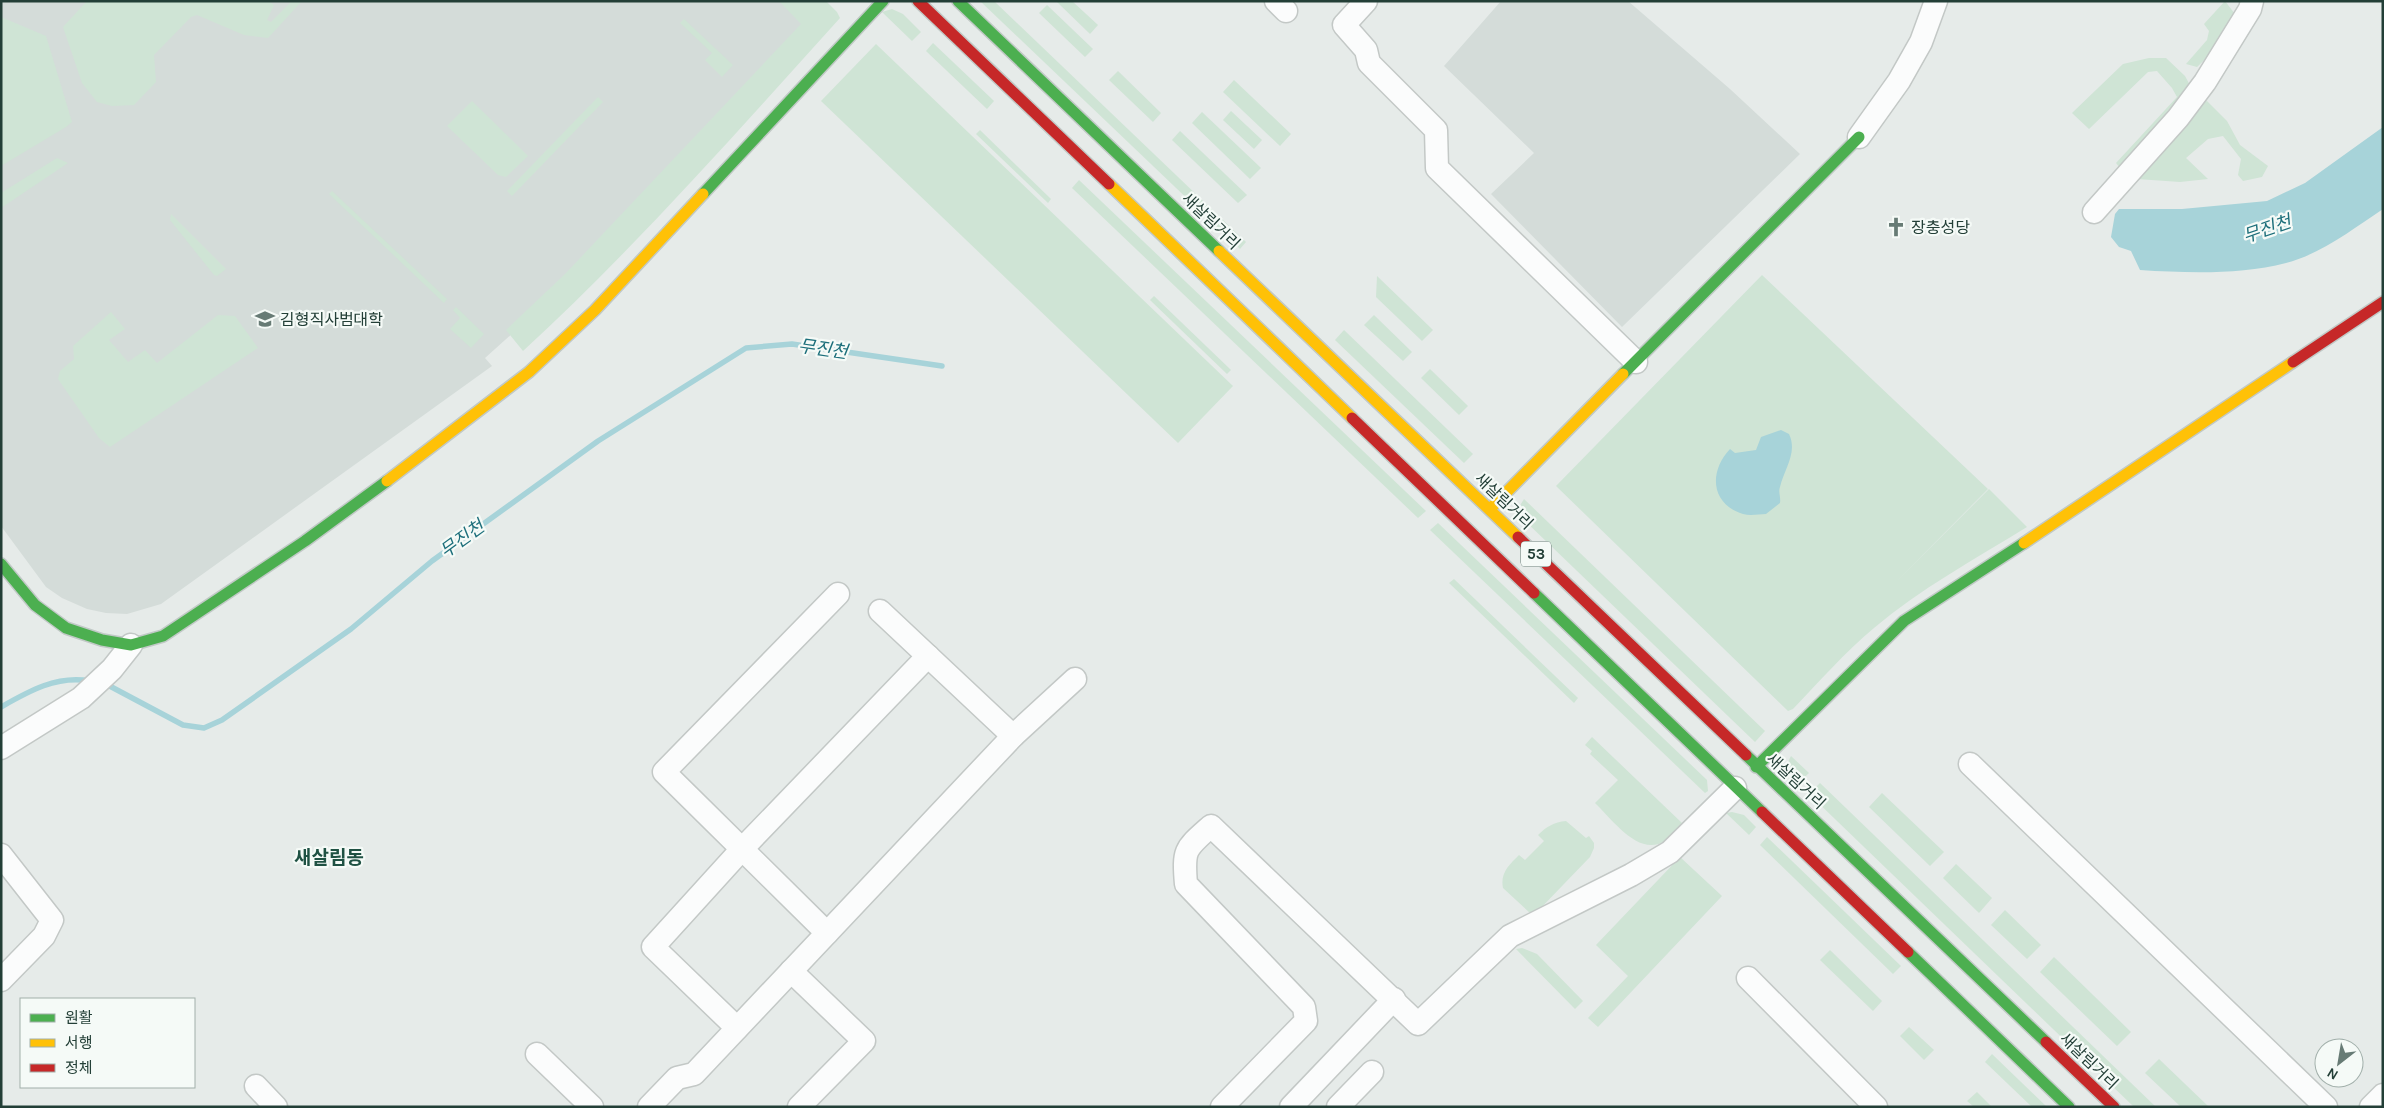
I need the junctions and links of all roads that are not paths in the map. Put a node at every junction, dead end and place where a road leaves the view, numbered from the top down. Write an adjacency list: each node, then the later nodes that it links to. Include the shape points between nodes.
1 (883, 1): 15 (main road, via 595,310 529,372 305,541 163,636)
2 (918, 1): 22 (main road, 53)
3 (958, 1): 11 (main road, 새살림거리 / 53)
4 (1366, 1): 10 (street, via 1344,25 1366,50 1369,63 1436,130 1437,168)
5 (1936, 1): 7 (street, via 1921,42 1899,81)
6 (2252, 1): 8 (street, via 2205,82 2178,118)
7 (1859, 137): 10 (main road)
8 (2094, 212)
9 (2383, 302): 21 (main road, via 1904,621)
10 (1636, 362): 11 (main road)
11 (1490, 510): 21 (main road, 새살림거리 / 53)
12 (1, 564): 15 (main road, via 34,605 66,628 102,640)
13 (838, 594): 23 (street, via 664,772)
14 (880, 611): 16 (street)
15 (131, 645): 19 (street, via 112,669 81,698)
16 (928, 656): 18 (street); 23 (street)
17 (1075, 678): 18 (street)
18 (1013, 736): 25 (street)
19 (1, 748)
20 (1970, 764): 45 (street)
21 (1756, 767): 44 (main road, 새살림거리 / 53)
22 (1735, 788): 29 (street, via 1670,852 1510,936 1418,1024); 43 (main road, 53)
23 (742, 849): 25 (street); 30 (street, via 652,947)
24 (1, 855): 28 (street, via 52,920 44,936)
25 (827, 933): 26 (street)
26 (791, 971): 30 (street); 38 (street, via 864,1041)
27 (1748, 978): 42 (street)
28 (1, 980)
29 (1394, 999): 39 (street, via 1211,826 1188,846 1184,860 1186,884 1304,1007 1306,1021); 40 (street)
30 (737, 1028): 37 (street, via 694,1074 677,1078)
31 (537, 1054): 36 (street)
32 (1372, 1072): 41 (street)
33 (256, 1086): 35 (street)
34 (2383, 1094): 46 (street)
35 (276, 1107)
36 (592, 1107)
37 (649, 1107)
38 (799, 1107)
39 (1222, 1107)
40 (1291, 1107)
41 (1338, 1107)
42 (1876, 1107)
43 (2069, 1107)
44 (2114, 1107)
45 (2326, 1107)
46 (2371, 1107)

